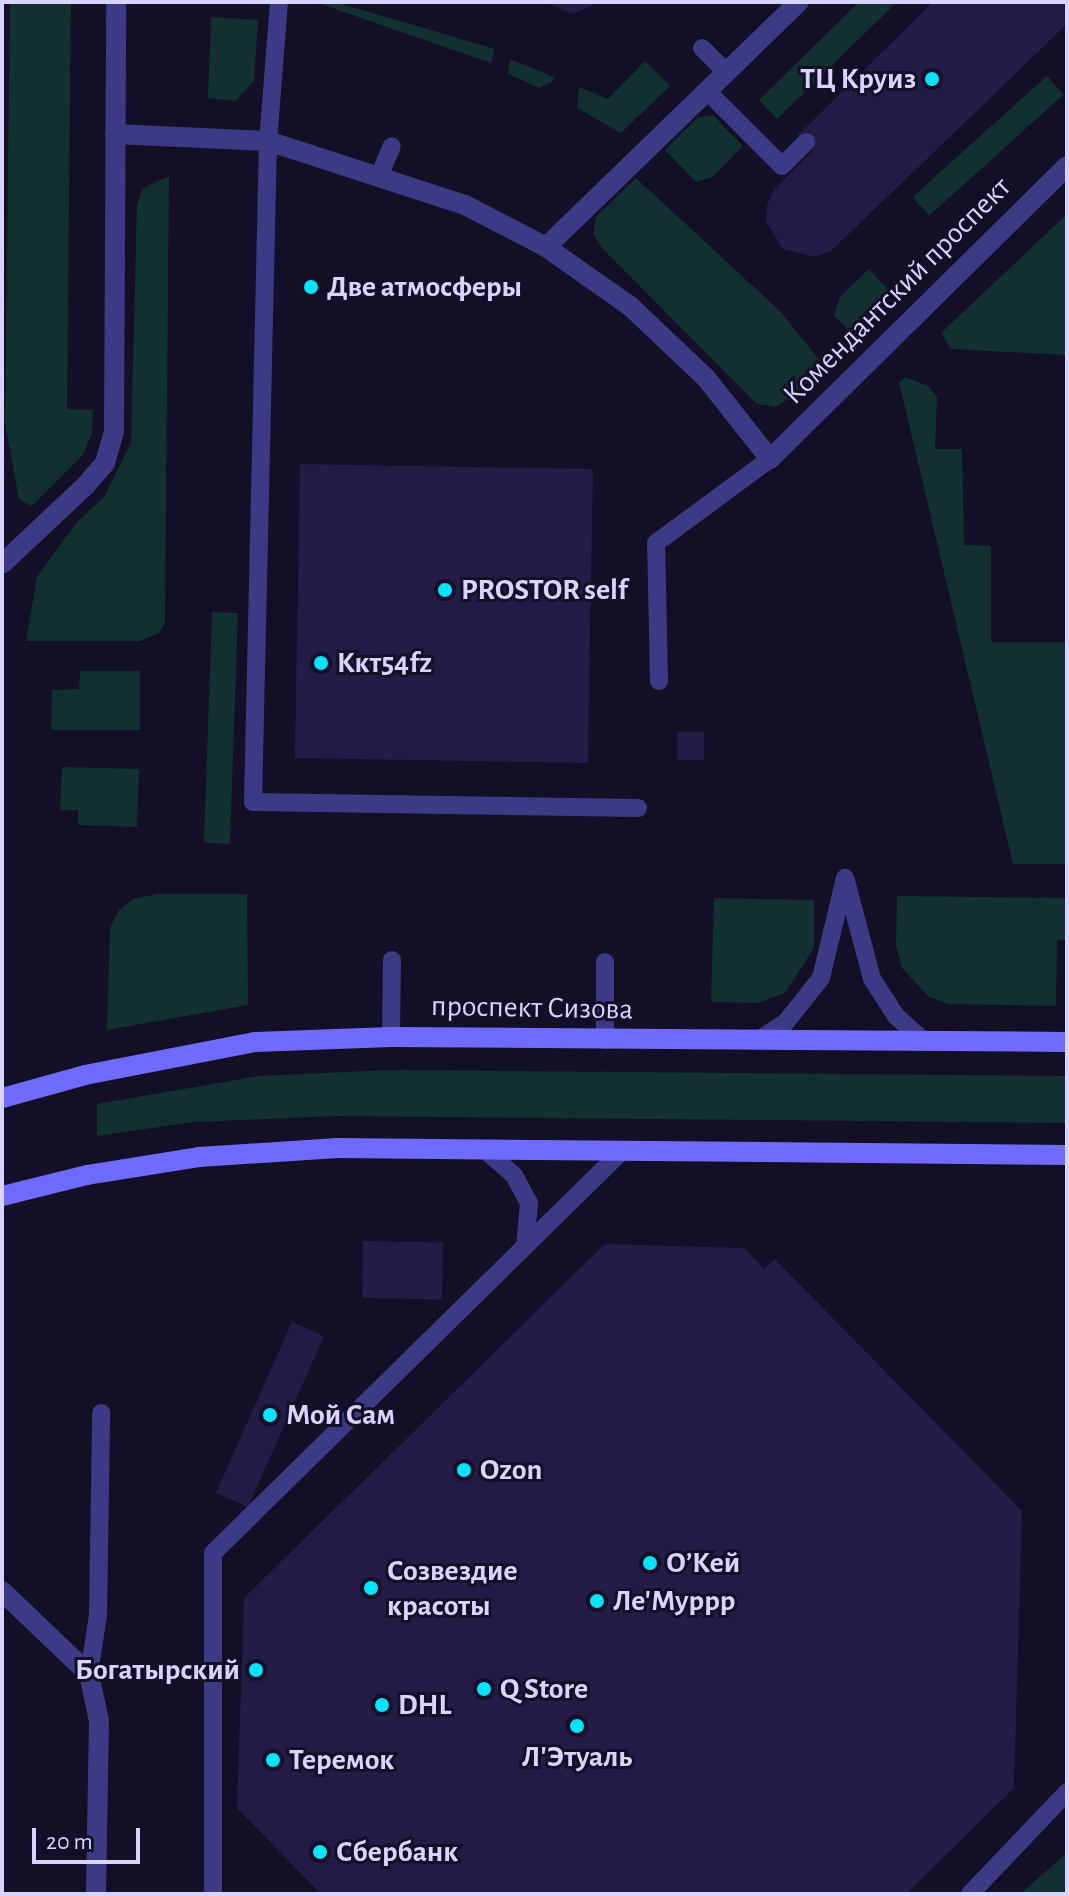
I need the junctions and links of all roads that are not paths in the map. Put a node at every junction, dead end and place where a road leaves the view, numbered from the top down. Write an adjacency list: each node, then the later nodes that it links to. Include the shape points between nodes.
1 (116, 2): 7 (street)
2 (279, 2): 8 (lane)
3 (799, 2): 5 (street)
4 (702, 48): 5 (lane)
5 (726, 72): 6 (street)
6 (707, 91): 9 (lane, via 782,166); 13 (street)
7 (115, 134): 8 (street); 15 (street, via 114,432 105,463)
8 (268, 141): 12 (street); 17 (lane, via 253,802)
9 (806, 142)
10 (392, 146): 12 (lane)
11 (1067, 166): 14 (street, Комендантский проспект)
12 (380, 174): 13 (street, via 465,205)
13 (546, 247): 14 (street, via 641,317 706,378)
14 (770, 459): 16 (lane, via 656,543)
15 (2, 564)
16 (659, 681)
17 (638, 808)
18 (392, 960): 20 (lane)
19 (605, 962): 22 (lane)
20 (391, 1037): 22 (street, проспект Сизова); 25 (street, проспект Сизова, via 255,1042 85,1075)
21 (760, 1039): 22 (street, проспект Сизова); 23 (street, проспект Сизова); 23 (lane, via 786,1022 821,978 845,878 872,979 896,1016)
22 (605, 1040)
23 (923, 1040): 24 (street, проспект Сизова)
24 (1067, 1042)
25 (2, 1098)
26 (485, 1150): 27 (street); 29 (street, via 338,1148 199,1157 87,1175); 30 (lane, via 514,1175 529,1203)
27 (622, 1151): 28 (street); 30 (lane)
28 (1067, 1155)
29 (2, 1196)
30 (525, 1247): 36 (lane, via 213,1553)
31 (101, 1413): 33 (lane, via 98,1615)
32 (2, 1591): 33 (street)
33 (89, 1674): 35 (street, via 99,1721)
34 (1067, 1792): 37 (lane)
35 (96, 1894)
36 (213, 1894)
37 (970, 1894)

